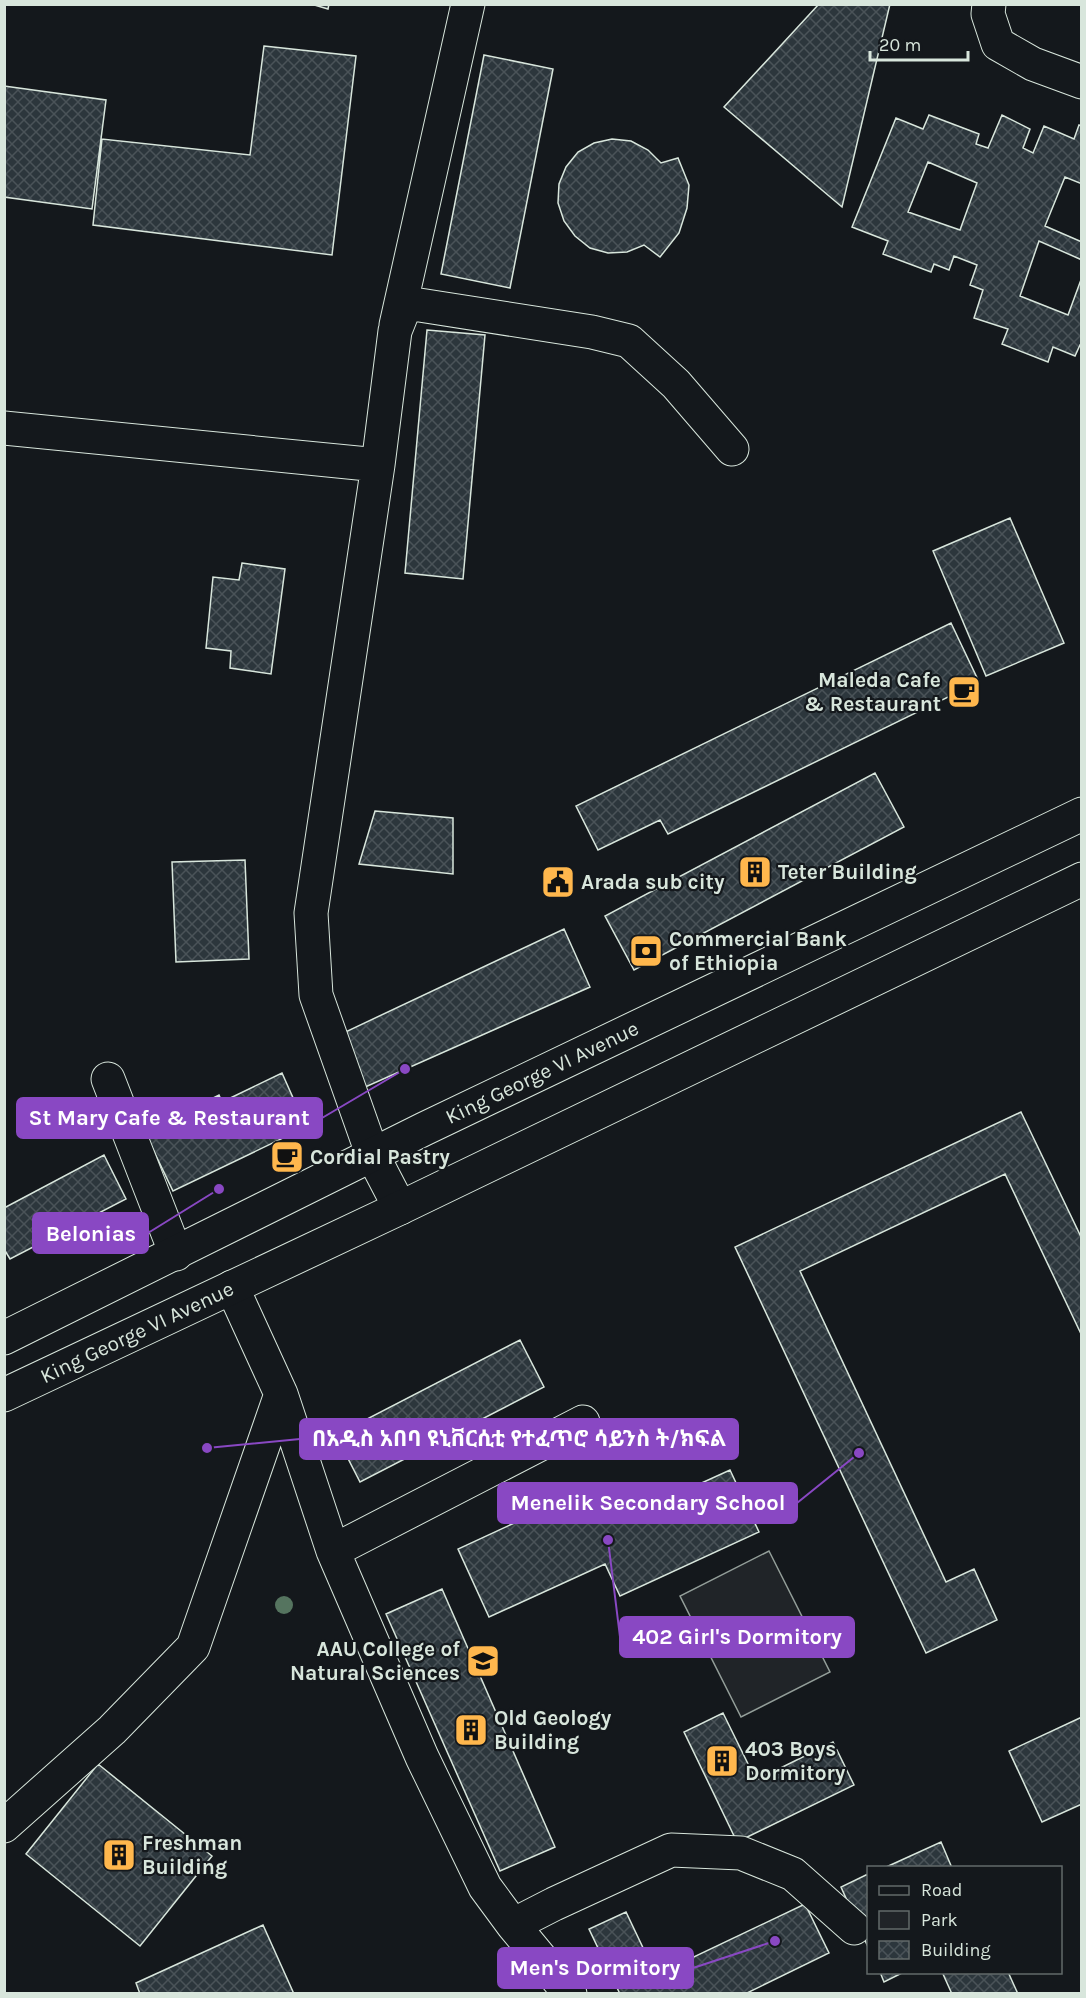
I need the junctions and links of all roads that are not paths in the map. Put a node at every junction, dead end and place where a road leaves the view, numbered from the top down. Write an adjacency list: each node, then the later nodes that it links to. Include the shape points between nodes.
1 (468, 4): 4 (main road)
2 (989, 4): 3 (main road, via 988,14 998,44 1033,64)
3 (1082, 82)
4 (395, 332): 6 (main road, via 403,311 413,304 629,341 676,384); 7 (main road)
5 (4, 428): 7 (main road)
6 (732, 449)
7 (378, 465): 11 (main road, via 311,912 316,995)
8 (1082, 814): 11 (main road, King George VI Avenue)
9 (1082, 879): 12 (main road, King George VI Avenue)
10 (108, 1079): 13 (main road)
11 (373, 1156): 12 (main road); 13 (main road, King George VI Avenue)
12 (400, 1208): 14 (main road, King George VI Avenue)
13 (176, 1254): 15 (main road, King George VI Avenue)
14 (232, 1287): 16 (main road); 17 (main road, King George VI Avenue)
15 (4, 1338)
16 (281, 1394): 19 (main road); 20 (main road, via 193,1647 112,1730)
17 (4, 1395)
18 (583, 1422): 19 (main road)
19 (333, 1551): 21 (main road, via 422,1757 485,1887)
20 (4, 1826)
21 (513, 1925): 22 (main road, via 671,1850 741,1853 793,1874); 23 (main road)
22 (854, 1928)
23 (570, 1994)

